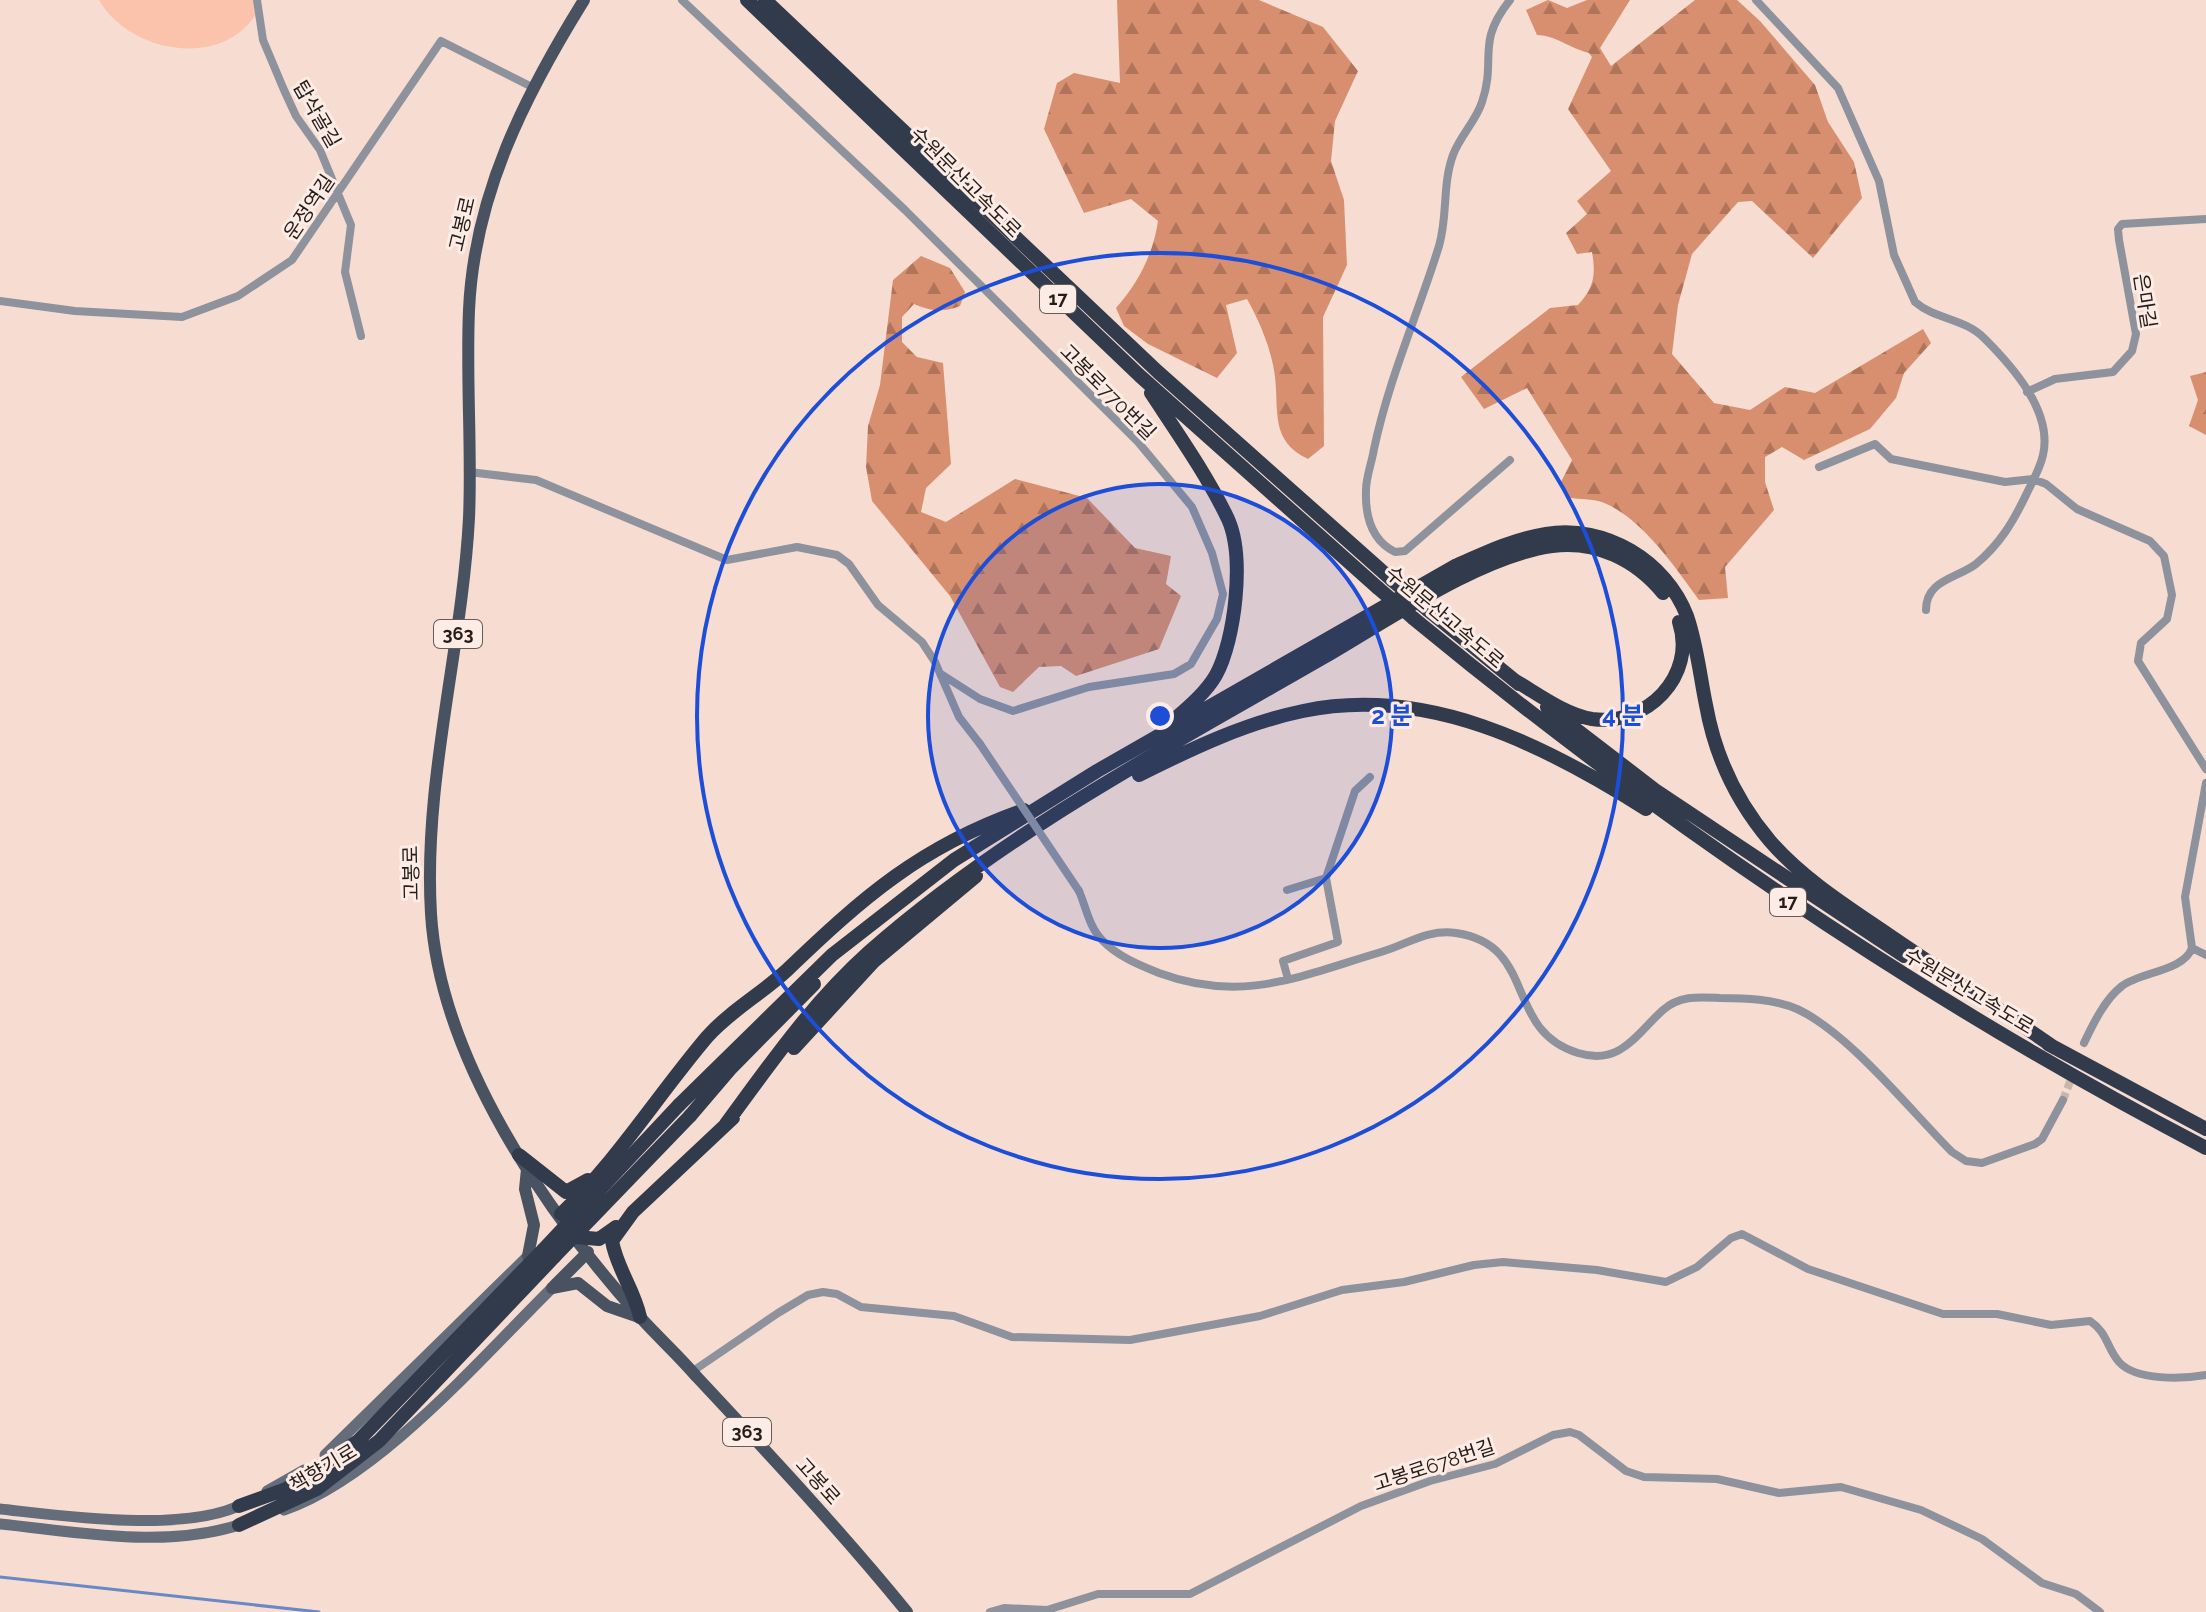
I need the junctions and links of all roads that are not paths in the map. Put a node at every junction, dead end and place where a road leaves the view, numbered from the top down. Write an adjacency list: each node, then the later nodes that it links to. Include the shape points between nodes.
1 (257, 0): 9 (street, 탑삭골길, via 263,40 284,90)
2 (584, 0): 8 (main road, 고봉로 / 363)
3 (682, 0): 20 (street, 고봉로770번길, via 905,210 1138,442 1192,507 1212,553 1223,594 1217,619 1191,664 1174,674 1089,687 1013,711 980,699)
4 (747, 0): 13 (highway, 수원문산고속도로 / 17)
5 (765, 0): 21 (highway, 수원문산고속도로 / 17, bridge, via 1158,372 1392,580)
6 (1510, 0): 15 (street, via 1490,34 1489,79 1481,106 1454,153 1441,242 1385,400 1366,489 1368,521 1376,538 1395,552 1405,551)
7 (1756, 0): 14 (street, via 1838,88 1879,181 1894,255 1915,302 1975,329)
8 (532, 87): 9 (street, 운정역길, via 441,41); 17 (main road, 고봉로 / 363, via 486,203 474,259)
9 (339, 190): 11 (street, 운정역길, via 292,260 238,296 182,317); 12 (street, 탑삭골길, via 351,225 345,272)
10 (2206, 219): 14 (street, 은마길, via 2122,224 2119,240 2136,334 2132,351 2113,372 2055,379)
11 (0, 301)
12 (361, 336)
13 (1140, 376): 23 (highway, via 1229,522 1233,626 1215,676 1191,704); 31 (highway, 수원문산고속도로 / 17, bridge, via 1413,618)
14 (2027, 392): 18 (street, via 2045,440)
15 (1510, 460)
16 (1819, 467): 18 (street, via 1875,444 1891,459 2005,482)
17 (469, 472): 20 (street, via 536,480 727,560 797,547 837,555 878,605 922,642); 44 (main road, 고봉로 / 363, via 462,605 430,840 432,919 442,985 465,1048)
18 (2033, 479): 19 (street, via 2003,536 1972,567 1932,588); 22 (street, via 2077,509 2150,541 2164,556 2167,619 2141,643 2138,661)
19 (1926, 610)
20 (941, 674): 35 (street, bridge, via 959,717 1079,891 1101,939 1142,966 1179,980 1250,989)
21 (1514, 680): 27 (highway, via 1589,718 1637,713 1661,696 1680,667 1683,649 1676,614 1653,580 1618,556 1578,546 1527,552 1472,574 1389,619); 37 (highway, 수원문산고속도로 / 17, via 1603,752 1781,877)
22 (2206, 769)
23 (1097, 771): 26 (highway); 37 (highway, via 1455,566 1494,548 1549,533 1597,537 1643,557 1673,591 1689,626 1721,761 1772,842 1844,904)
24 (1370, 777): 30 (street, via 1355,791)
25 (2206, 783): 33 (street, via 2185,897)
26 (1051, 800): 42 (highway, via 955,837 879,885 710,1034); 48 (highway, bridge, via 886,909 764,1018)
27 (1048, 819): 28 (highway); 31 (highway, via 1207,742 1304,711 1419,710 1496,729 1563,759)
28 (1001, 849): 29 (highway); 38 (highway, via 963,867 878,925 776,1021); 40 (highway, via 834,1001)
29 (967, 872): 38 (highway, via 862,948); 40 (highway, via 877,945 817,1003)
30 (1326, 878): 32 (street); 35 (street, via 1338,942 1283,961)
31 (1767, 887): 43 (highway, 수원문산고속도로 / 17, via 2000,1034)
32 (1287, 890)
33 (2192, 948): 34 (street); 36 (street, via 2185,960 2137,977 2115,992)
34 (2206, 955)
35 (1288, 979): 39 (street, via 1388,950 1421,934 1465,935 1493,948 1509,963 1528,1015 1543,1031 1571,1050 1591,1055 1624,1050 1680,999 1779,1003 1836,1036 1952,1152 1973,1163 2035,1144)
36 (2084, 1043)
37 (2055, 1048): 41 (highway, 수원문산고속도로 / 17)
38 (708, 1096): 48 (highway, bridge)
39 (2063, 1100)
40 (726, 1124): 45 (highway)
41 (2201, 1127)
42 (628, 1141): 44 (highway, via 579,1188 566,1192); 46 (highway)
43 (2200, 1145)
44 (523, 1162): 46 (main road, 고봉로 / 363); 49 (main road, via 534,1225)
45 (633, 1212): 47 (highway); 51 (highway, via 612,1241 616,1264 635,1294)
46 (561, 1214): 47 (main road, 고봉로 / 363)
47 (583, 1245): 49 (main road, via 543,1237); 50 (main road); 51 (main road, 고봉로 / 363)
48 (548, 1253): 54 (highway, via 358,1441 286,1489); 57 (highway, via 379,1441 317,1489)
49 (528, 1256): 54 (main road, 책향기로, via 336,1448)
50 (552, 1288): 51 (main road, via 578,1283 607,1306); 57 (main road, 책향기로, via 373,1458 302,1504)
51 (640, 1317): 52 (main road, 고봉로 / 363)
52 (693, 1371): 53 (street, via 778,1313 823,1292 861,1307 954,1316 1012,1337 1130,1340 1260,1316 1342,1290 1474,1265 1503,1262 1597,1270 1666,1282 1742,1234 1808,1269 1943,1314 1997,1314 2051,1325 2090,1321 2105,1334 2126,1368 2184,1378); 58 (main road, 고봉로 / 363)
53 (2206, 1375)
54 (239, 1506): 55 (main road, 책향기로, via 138,1522)
55 (0, 1509)
56 (0, 1524): 57 (main road, 책향기로, via 114,1536 192,1537)
57 (239, 1525)
58 (907, 1612)
59 (990, 1612): 60 (street, 고봉로678번길, via 1047,1610 1098,1594 1190,1594 1361,1506 1495,1464 1570,1432 1626,1471 1644,1477 1717,1479 1779,1493 1841,1487 1921,1510 1982,1539 2042,1583 2076,1594)
60 (2100, 1612)

